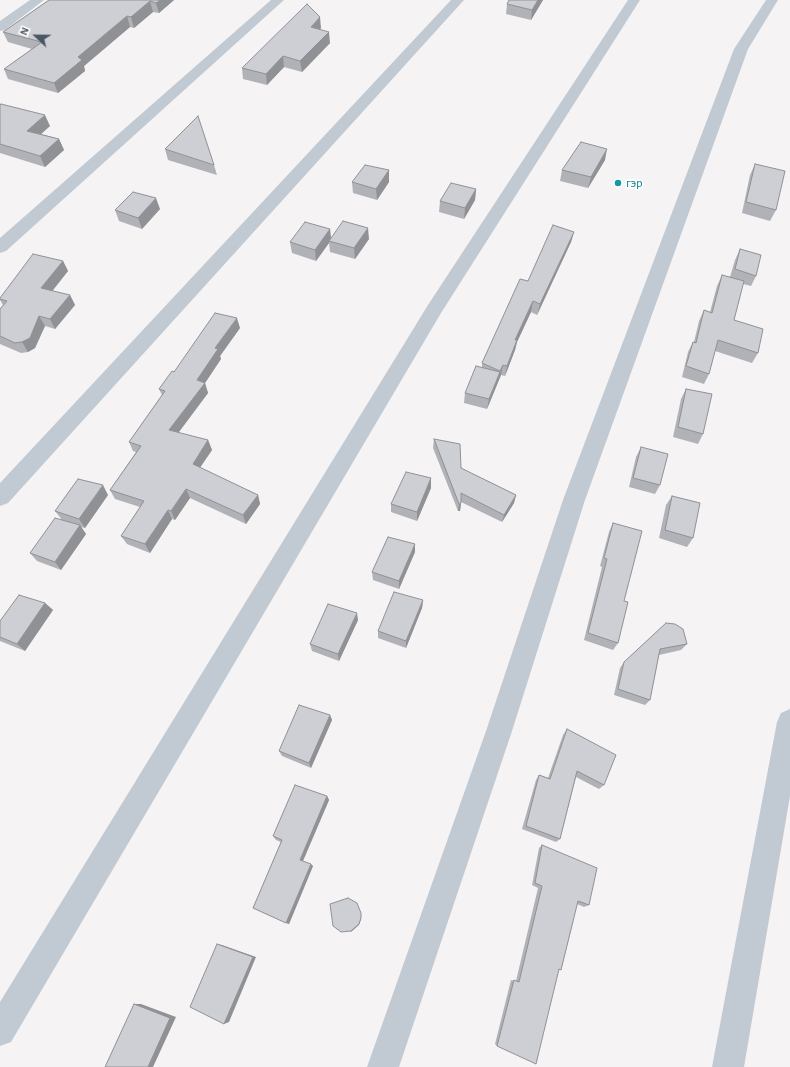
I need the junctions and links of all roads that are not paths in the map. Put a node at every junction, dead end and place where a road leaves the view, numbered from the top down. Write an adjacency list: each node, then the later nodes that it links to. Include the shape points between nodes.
1 (38, 0): 6 (street)
2 (278, 0): 7 (street)
3 (458, 0): 8 (street)
4 (634, 0): 10 (street, via 434,309)
5 (772, 0): 11 (street, via 742,48 574,500 499,731)
6 (0, 27)
7 (0, 247)
8 (0, 497)
9 (790, 722): 12 (street)
10 (0, 1031)
11 (383, 1067)
12 (728, 1067)

